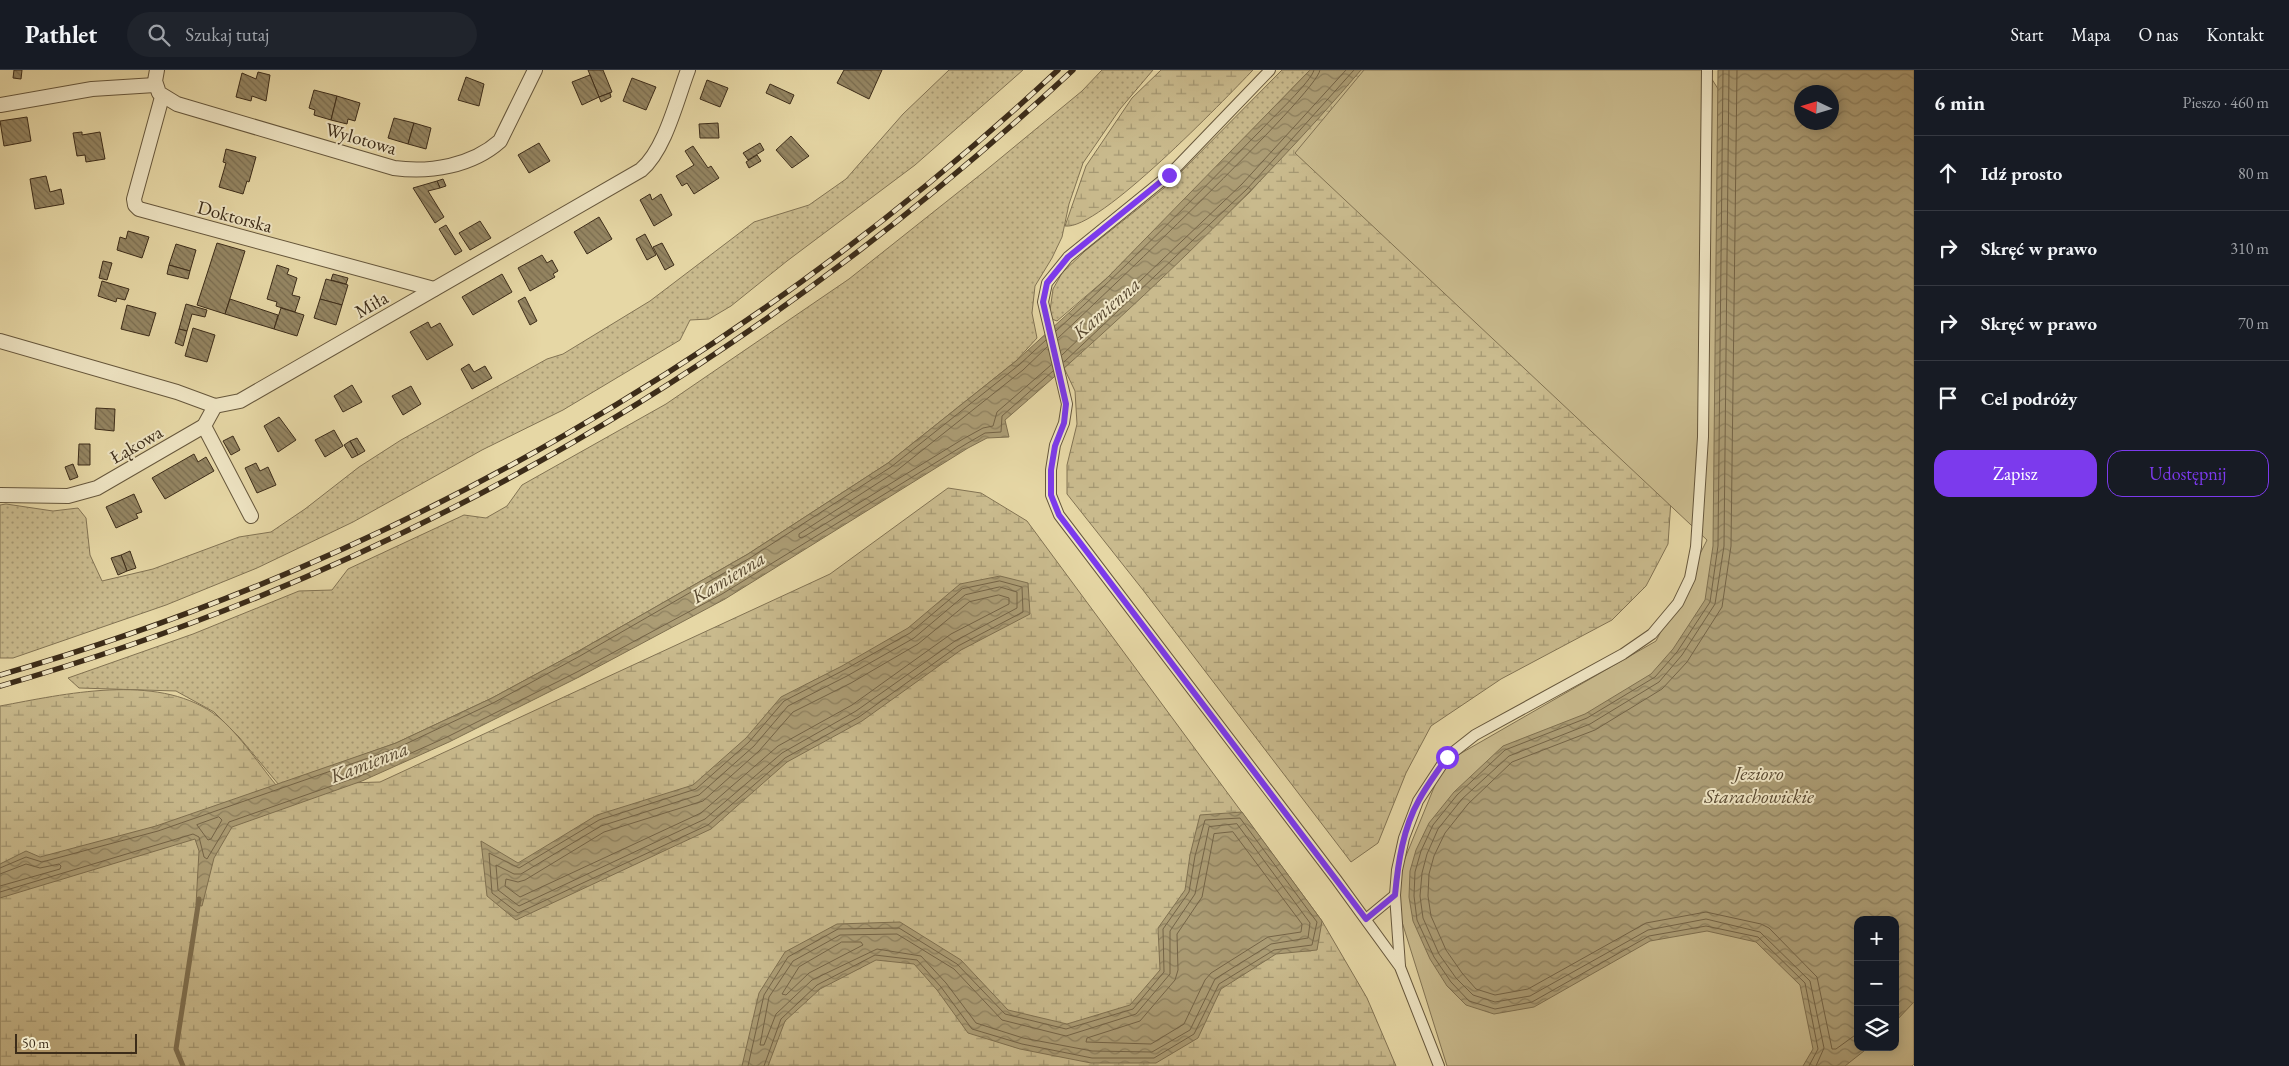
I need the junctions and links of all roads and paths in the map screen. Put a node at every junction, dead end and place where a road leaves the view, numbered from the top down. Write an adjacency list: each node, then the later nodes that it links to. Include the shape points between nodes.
1 (157, 70): 6 (street)
2 (535, 70): 6 (street, Wylotowa, via 508,128 495,146 478,156 419,171 394,168 177,104)
3 (688, 70): 8 (street, Miła, via 660,144 642,170)
4 (1270, 70): 15 (street, via 1169,175 1068,257 1047,283 1043,302 1066,404 1051,470 1051,495 1059,515)
5 (1707, 70): 14 (street, via 1703,437 1696,547 1690,578 1678,603 1652,634 1623,654 1475,735 1447,757 1418,801 1404,838)
6 (159, 91): 7 (street, via 92,89); 8 (street, Doktorska, via 134,198 139,209)
7 (0, 105)
8 (434, 289): 10 (street, Miła, via 240,401)
9 (0, 342): 10 (street, via 177,392)
10 (215, 406): 11 (street)
11 (204, 426): 12 (street, Łąkowa, via 97,488 48,497); 13 (street)
12 (0, 495)
13 (251, 516)
14 (1395, 895): 15 (street); 16 (street)
15 (1366, 919): 16 (street)
16 (1400, 967): 17 (street)
17 (1439, 1066)

